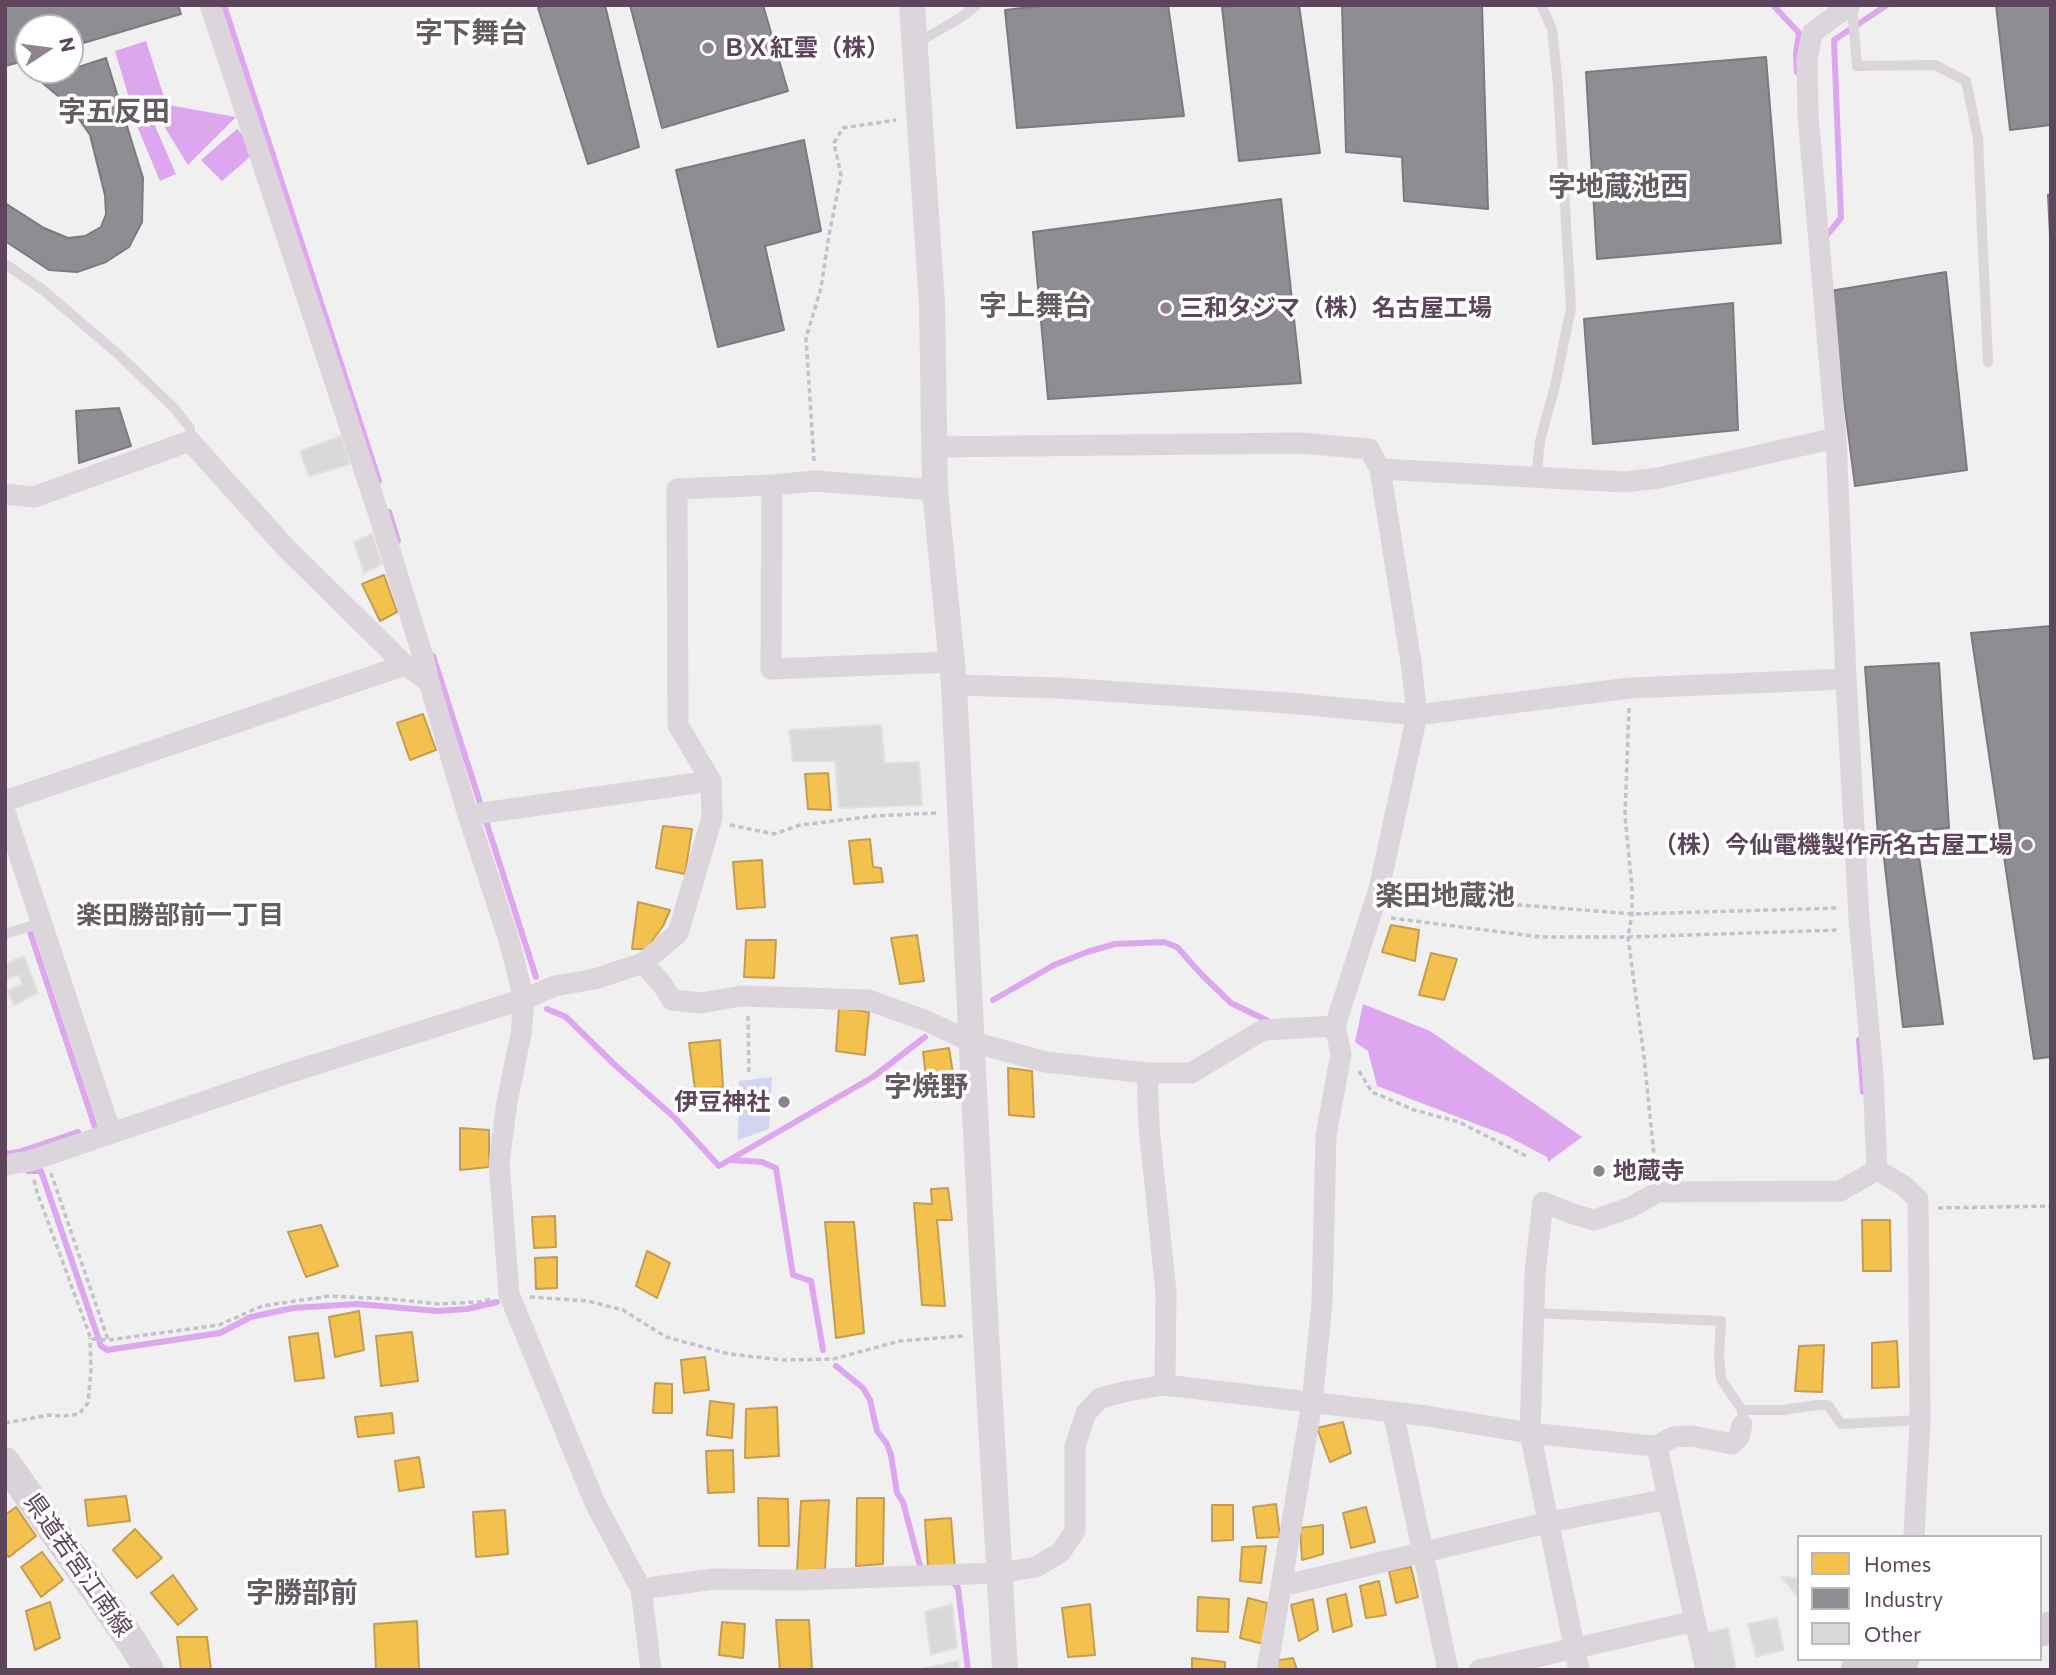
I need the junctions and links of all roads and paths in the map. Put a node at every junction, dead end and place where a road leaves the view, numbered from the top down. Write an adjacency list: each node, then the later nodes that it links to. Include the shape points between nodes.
1 (210, 5): 22 (street, via 378,512)
2 (912, 5): 6 (street)
3 (977, 5): 6 (lane)
4 (1541, 5): 14 (lane, via 1552,29 1558,86 1571,307 1540,441)
5 (1852, 9): 9 (lane, via 1857,66 1935,65 1966,81 1978,139); 10 (street, via 1812,33 1807,60)
6 (914, 44): 7 (street)
7 (919, 118): 12 (street, via 932,304); 15 (path, via 843,128 834,142 841,175 821,288 806,338)
8 (5, 264): 11 (lane, via 118,354 191,428)
9 (1988, 362)
10 (1836, 438): 14 (street, via 1658,478 1625,482); 21 (street)
11 (190, 441): 18 (street, via 34,497); 19 (street, via 286,548)
12 (934, 447): 13 (street, via 1301,443 1369,449); 17 (street)
13 (1380, 470): 14 (street); 24 (street)
14 (1536, 478)
15 (815, 481): 16 (street); 17 (street)
16 (772, 485): 20 (street, via 771,669); 25 (street, via 677,489 678,725)
17 (935, 491): 20 (street)
18 (5, 494)
19 (405, 665): 22 (street); 26 (street)
20 (953, 673): 24 (street, via 1059,688); 28 (street)
21 (1846, 679): 23 (street); 51 (street)
22 (429, 682): 29 (street)
23 (1630, 688): 24 (street); 32 (path, via 1625,816)
24 (1417, 715): 31 (street)
25 (711, 781): 29 (street); 30 (street)
26 (5, 801)
27 (5, 812): 35 (street)
28 (960, 812): 30 (path, via 875,816 800,825 774,834); 43 (street)
29 (468, 815): 41 (street)
30 (712, 818): 39 (street, via 678,933)
31 (1379, 889): 32 (path); 34 (street)
32 (1632, 914): 33 (path, via 1839,908); 38 (path)
33 (1843, 914)
34 (1370, 915): 38 (path, via 1541,937); 42 (street)
35 (41, 923): 37 (lane); 47 (street)
36 (1843, 929): 38 (path)
37 (5, 934)
38 (1628, 937): 53 (path)
39 (643, 963): 40 (street, via 672,1000 701,1003); 41 (street)
40 (748, 996): 43 (street, via 868,1000); 46 (path)
41 (524, 999): 47 (street); 56 (street, via 499,1163)
42 (1335, 1026): 44 (street); 45 (street, via 1263,1030 1191,1073)
43 (972, 1042): 45 (street, via 1046,1062); 58 (street)
44 (1340, 1054): 49 (path, via 1360,1072 1372,1092 1460,1122); 62 (street, via 1326,1135 1322,1303)
45 (1147, 1073): 61 (street, via 1166,1292)
46 (749, 1075)
47 (111, 1132): 48 (street)
48 (45, 1154): 50 (street); 60 (path)
49 (1528, 1157)
50 (5, 1165)
51 (1877, 1170): 53 (street, via 1840,1191); 54 (street)
52 (35, 1181): 59 (path)
53 (1658, 1192): 57 (street, via 1594,1220 1543,1202)
54 (1918, 1199): 55 (path, via 1941,1209); 65 (street)
55 (2051, 1206)
56 (509, 1294): 58 (path, via 588,1301 623,1310 679,1341 729,1354 783,1360 833,1360 900,1341); 60 (path, via 479,1302 438,1304 330,1296 262,1306 219,1325); 76 (street, via 595,1503)
57 (1534, 1313): 64 (lane, via 1721,1321 1721,1379); 67 (street)
58 (986, 1334): 74 (street)
59 (91, 1339): 60 (path); 66 (path, via 88,1403 79,1414)
60 (108, 1340)
61 (1166, 1385): 62 (street); 74 (street, via 1100,1398 1086,1413 1075,1446 1075,1531 1061,1552 1036,1567)
62 (1312, 1403): 63 (street); 75 (street)
63 (1393, 1412): 67 (street); 73 (street)
64 (1742, 1418): 65 (lane, via 1828,1405 1841,1424); 68 (street, via 1739,1437 1732,1444 1692,1436 1673,1437)
65 (1920, 1420): 72 (street)
66 (5, 1423)
67 (1530, 1433): 68 (street); 71 (street)
68 (1657, 1446): 70 (street)
69 (5, 1462): 80 (main road, 県道若宮江南線)
70 (1668, 1499): 71 (street); 77 (street)
71 (1550, 1522): 73 (street); 78 (street)
72 (1914, 1535)
73 (1423, 1553): 75 (street); 84 (street)
74 (999, 1573): 76 (street, via 714,1579); 82 (street)
75 (1282, 1586): 83 (street)
76 (640, 1589): 81 (street)
77 (1695, 1621): 78 (street); 87 (street)
78 (1575, 1648): 85 (street); 86 (street)
79 (1896, 1662): 88 (main road)
80 (149, 1670)
81 (651, 1670)
82 (1005, 1670)
83 (1267, 1670)
84 (1448, 1670)
85 (1479, 1670)
86 (1579, 1670)
87 (1706, 1670)
88 (1857, 1670)

